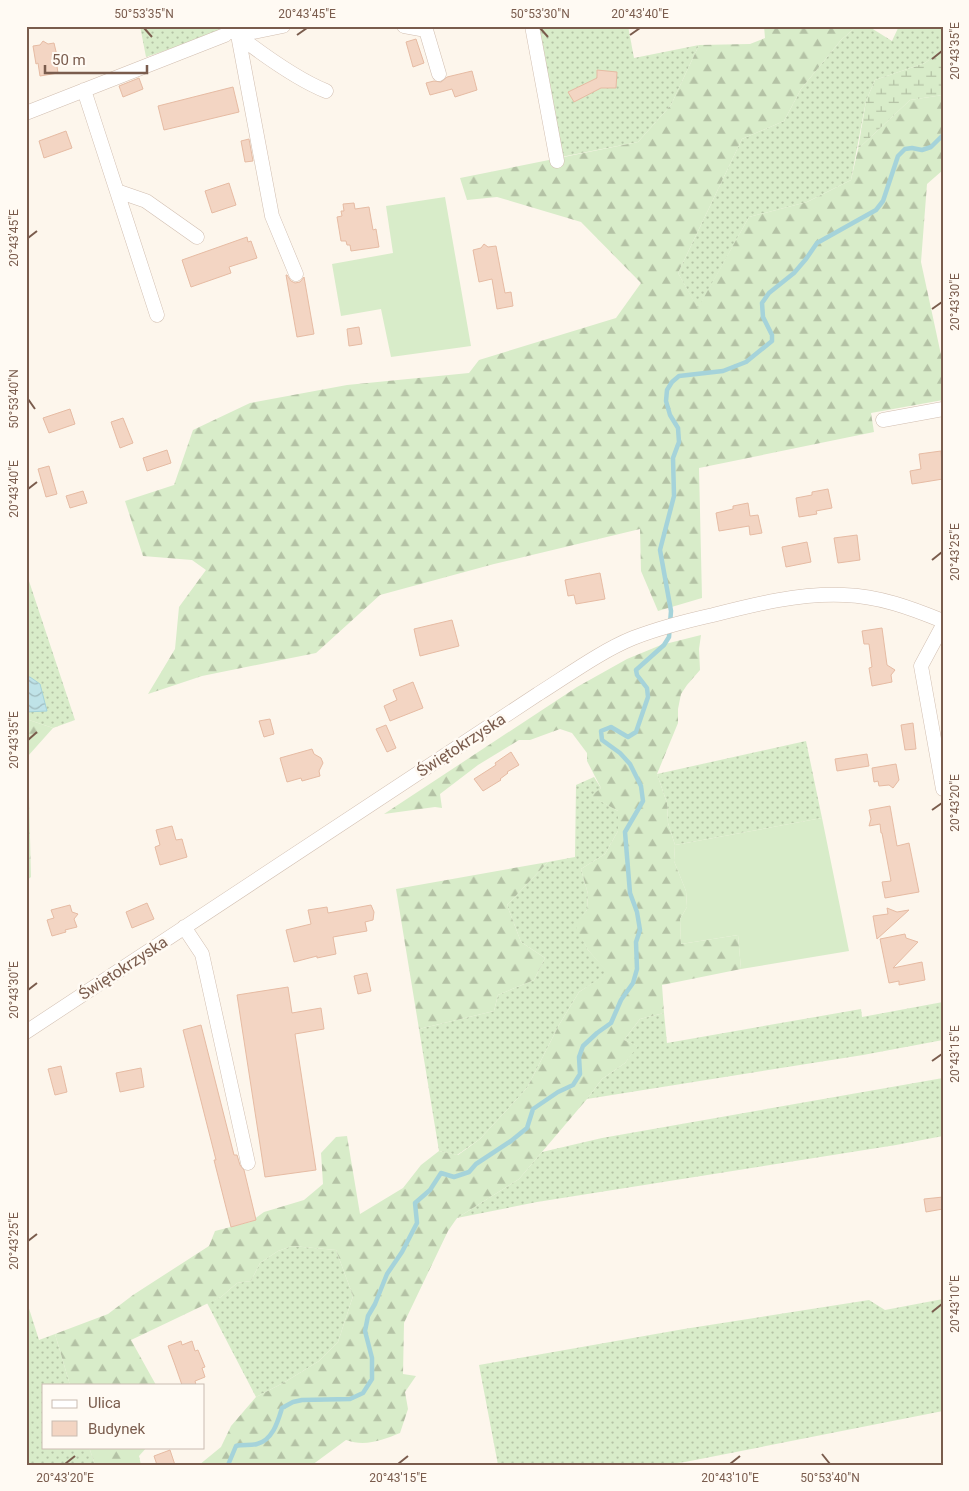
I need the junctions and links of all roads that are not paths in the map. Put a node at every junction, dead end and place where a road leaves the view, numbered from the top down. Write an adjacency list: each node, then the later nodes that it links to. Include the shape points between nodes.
1 (283, 26): 4 (street)
2 (404, 26): 5 (street, via 426,30)
3 (532, 26): 9 (street)
4 (233, 30): 6 (street); 7 (street, via 248,44); 12 (street, via 272,216)
5 (439, 74)
6 (84, 90): 8 (street); 10 (street)
7 (326, 91)
8 (26, 113)
9 (556, 162)
10 (117, 191): 11 (street, via 146,201); 13 (street)
11 (198, 237)
12 (296, 274)
13 (157, 315)
14 (943, 409): 15 (street)
15 (883, 420)
16 (943, 623): 17 (street, via 921,666); 18 (street, Świętokrzyska, via 909,607 879,600 815,595 748,606 632,639 600,655)
17 (943, 790)
18 (184, 928): 19 (street, Świętokrzyska); 20 (street, via 202,954)
19 (26, 1032)
20 (248, 1163)

